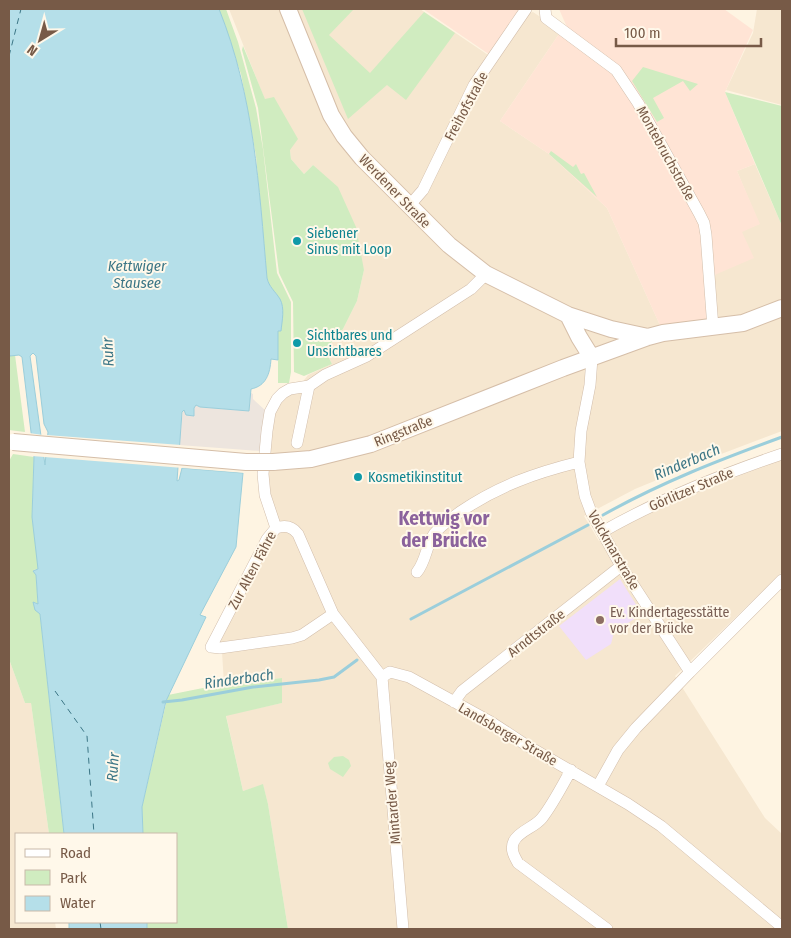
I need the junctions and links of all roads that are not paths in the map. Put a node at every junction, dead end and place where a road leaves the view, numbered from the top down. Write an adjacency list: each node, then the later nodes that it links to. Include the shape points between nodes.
1 (288, 9): 5 (main road, Werdener Straße, via 332,115 344,136)
2 (526, 9): 5 (street, Freihofstraße, via 474,86 423,190)
3 (531, 9): 4 (street, Montebruchstraße)
4 (545, 14): 9 (street, Montebruchstraße, via 616,70 638,103 704,222)
5 (409, 206): 6 (main road, Werdener Straße, via 449,245)
6 (486, 274): 8 (main road, Werdener Straße); 12 (street, Zur Alten Fähre, via 471,289 405,333)
7 (782, 308): 9 (main road, Ringstraße, via 743,323)
8 (573, 317): 10 (main road, Werdener Straße); 11 (main road, via 578,337)
9 (713, 328): 10 (main road, Ringstraße)
10 (648, 337): 11 (main road, Ringstraße)
11 (592, 358): 13 (main road, Ringstraße, bridge, via 371,444 310,459 274,462 216,459); 16 (street, Volckmarstraße, via 581,431)
12 (308, 386): 14 (street); 18 (street, Zur Alten Fähre, via 282,393 270,412 263,474 265,495)
13 (11, 442)
14 (297, 443)
15 (782, 454): 17 (street, Görlitzer Straße)
16 (580, 462): 17 (street, Volckmarstraße, via 585,496); 20 (street, via 510,483 471,505 434,535)
17 (598, 524): 19 (street, Volckmarstraße)
18 (276, 528): 22 (street, via 285,525 298,534); 22 (street, Zur Alten Fähre, via 267,539 211,646 220,648 292,638)
19 (622, 566): 23 (street, Volckmarstraße); 25 (street, Arndtstraße, via 462,691)
20 (417, 572)
21 (782, 580): 23 (street)
22 (333, 614): 24 (street)
23 (690, 672): 27 (street, via 636,728)
24 (382, 676): 25 (street, Landsberger Straße, via 390,672 409,677); 29 (street, Mintarder Weg)
25 (454, 702): 26 (street, Landsberger Straße)
26 (571, 770): 27 (street, Landsberger Straße); 30 (street, via 543,817 520,834 512,849 525,868)
27 (598, 786): 28 (street, Landsberger Straße, via 661,826)
28 (782, 927)
29 (403, 929)
30 (607, 929)

